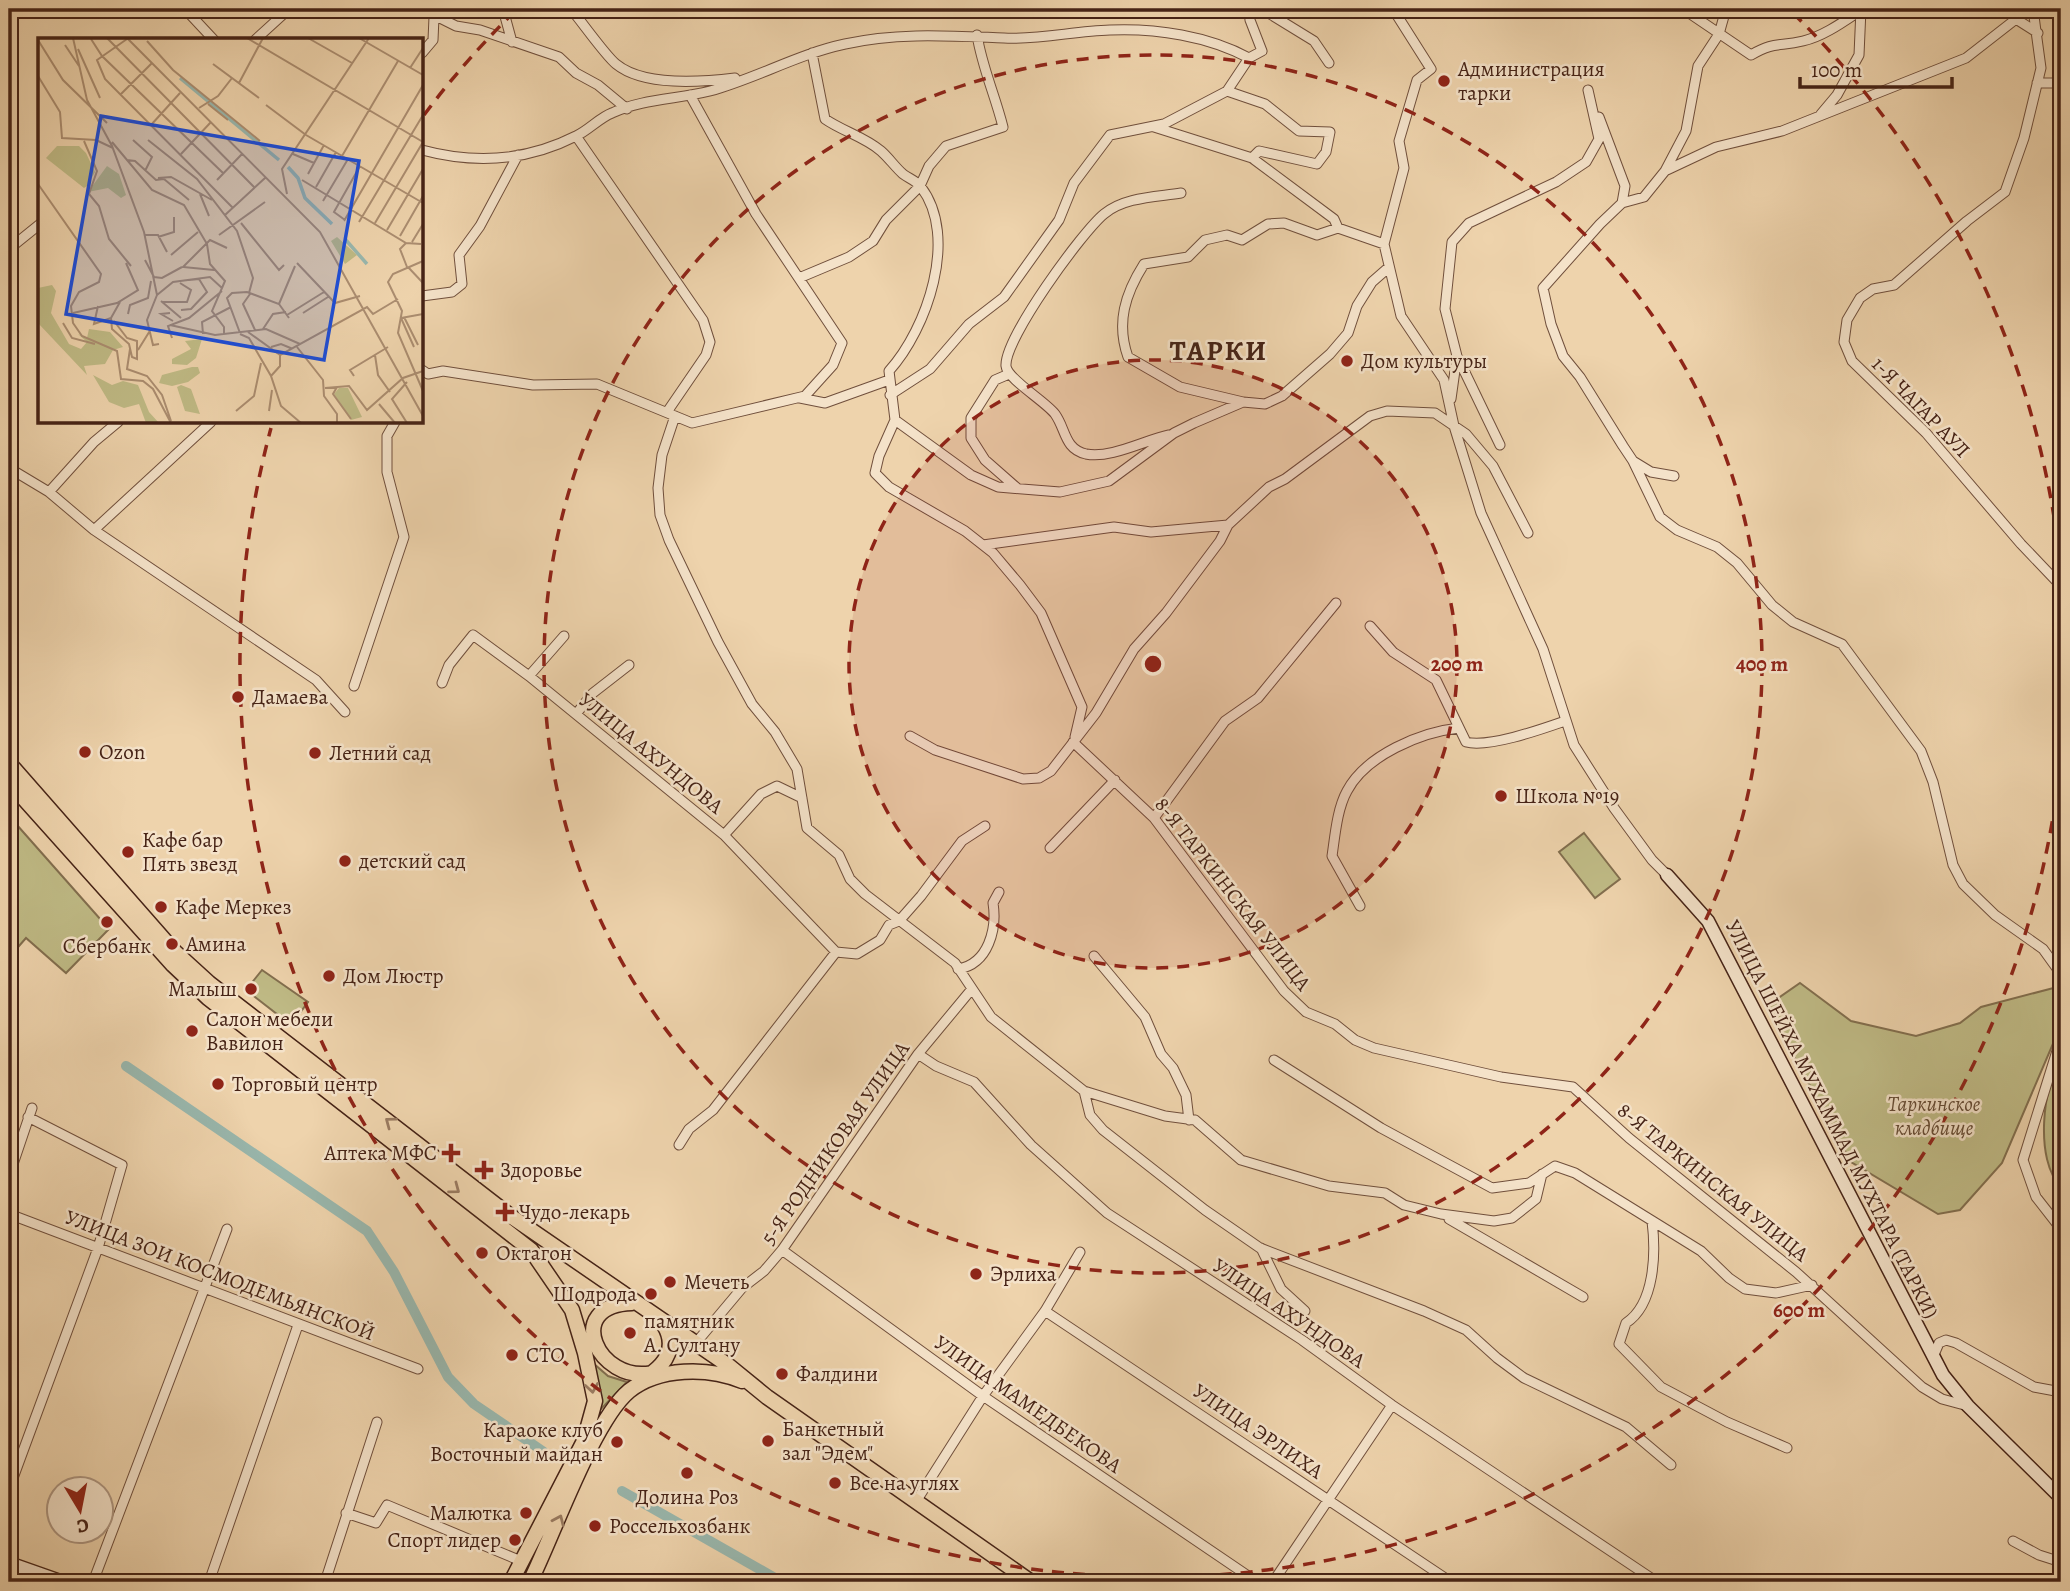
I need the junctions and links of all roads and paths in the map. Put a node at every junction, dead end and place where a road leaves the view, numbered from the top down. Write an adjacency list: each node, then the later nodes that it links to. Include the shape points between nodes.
1 (185, 9): 19 (street)
2 (289, 9): 20 (street)
3 (422, 9): 14 (street)
4 (503, 9): 21 (street)
5 (570, 9): 26 (street, via 616,64 638,75 684,82)
6 (1249, 9): 24 (street, via 1262,51)
7 (1262, 9): 25 (street, via 1314,41)
8 (1393, 9): 44 (street, УЛИЦА ШЕЙХА МУХАММАД МУХТАРА (ТАРКИ), via 1431,69 1417,80 1399,141 1404,168)
9 (1726, 9): 17 (street)
10 (1861, 9): 17 (street, via 1829,31 1802,41 1770,44 1751,54); 32 (street, via 1859,55)
11 (2020, 9): 15 (street)
12 (1687, 10): 17 (street)
13 (2035, 10): 16 (street, 1-Я ЧАГАР АУЛ)
14 (435, 17): 21 (street); 22 (street, via 433,40)
15 (2017, 19): 16 (street); 32 (street, via 1966,58)
16 (2038, 33): 27 (street, 1-Я ЧАГАР АУЛ, via 2041,68)
17 (1719, 34): 38 (street, via 1698,66 1686,131)
18 (976, 35): 23 (street, via 883,38); 24 (street, via 1028,38 1142,31 1185,36); 39 (street, via 981,65 1003,127 946,146)
19 (212, 38)
20 (260, 38)
21 (512, 42): 31 (street, via 559,57)
22 (424, 51)
23 (812, 53): 26 (street); 39 (street, via 825,119 880,150)
24 (1249, 58): 29 (street)
25 (1329, 63)
26 (745, 80): 30 (street)
27 (2037, 83): 28 (street); 74 (street, 1-Я ЧАГАР АУЛ, via 2004,192 1894,285 1873,289 1860,298 1847,320 1844,342 1852,361 1926,433)
28 (2061, 83)
29 (1227, 91): 33 (street); 37 (street, via 1265,104 1299,131 1330,132 1326,152 1317,164 1259,151)
30 (690, 95): 31 (street); 47 (street, via 756,214)
31 (627, 109): 34 (street, via 612,112)
32 (1819, 117): 38 (street, via 1751,141 1716,147)
33 (1152, 126): 37 (street); 53 (street, via 1110,135 1074,183 1059,220 1004,297 969,324 930,369)
34 (576, 136): 36 (street); 57 (street, via 703,320 710,342 706,355)
35 (424, 150): 36 (street, via 492,161)
36 (518, 155): 48 (street, via 459,255 462,285 452,292)
37 (1252, 158): 43 (street, via 1334,219)
38 (1665, 171): 41 (street, via 1644,197)
39 (920, 186): 47 (street, via 886,220 873,242); 52 (street, via 936,226 938,270 924,312 901,358 889,371)
40 (1181, 193): 51 (street, via 1125,203 1104,213 1025,317 1006,364)
41 (1622, 203): 49 (street, via 1625,186 1588,90 1599,139 1586,162 1556,182 1469,223 1452,242 1446,309); 65 (street, via 1543,288 1563,356)
42 (38, 226): 45 (street)
43 (1338, 228): 44 (street); 55 (street, via 1317,235 1284,223 1268,225 1242,240 1227,236 1205,240 1188,257 1143,264 1132,283 1125,299 1121,338 1128,357 1180,387)
44 (1384, 244): 46 (street, УЛИЦА ШЕЙХА МУХАММАД МУХТАРА (ТАРКИ))
45 (9, 249)
46 (1388, 268): 55 (street, via 1372,282 1348,332 1330,354 1282,396 1265,404); 56 (street, УЛИЦА ШЕЙХА МУХАММАД МУХТАРА (ТАРКИ), via 1401,316 1444,380)
47 (799, 278): 54 (street, via 842,342 833,365)
48 (424, 296)
49 (1457, 356): 56 (street); 64 (street)
50 (425, 372): 57 (street, via 533,385 597,384)
51 (1009, 374): 63 (street, via 1055,414 1071,446 1085,454 1101,454); 68 (street, via 995,380 971,418 971,438 985,460)
52 (889, 380): 53 (street); 54 (street, via 825,403)
53 (890, 394): 58 (street)
54 (800, 398): 57 (street, via 692,423)
55 (1243, 402): 63 (street)
56 (1450, 408): 62 (street, УЛИЦА ШЕЙХА МУХАММАД МУХТАРА (ТАРКИ))
57 (671, 414): 91 (street, via 658,488 660,515 718,642 752,704 797,769)
58 (895, 420): 68 (street, via 971,475 998,487); 73 (street, via 875,473 889,487)
59 (116, 424): 69 (street)
60 (209, 424): 71 (street)
61 (394, 424): 81 (street, via 387,436 387,472 404,537)
62 (1454, 426): 70 (street, via 1436,413 1387,411 1370,416 1269,487); 72 (street, via 1493,466); 84 (street, УЛИЦА ШЕЙХА МУХАММАД МУХТАРА (ТАРКИ), via 1481,513 1543,649)
63 (1174, 433): 68 (street, via 1109,481 1060,492)
64 (1500, 445)
65 (1633, 461): 67 (street, via 1651,472); 103 (street, via 1660,517 1727,555 1793,622 1842,644 1921,751 1953,866 1963,884 1995,915 2043,949)
66 (9, 468): 69 (street)
67 (1674, 477)
68 (1017, 489)
69 (49, 492): 71 (street)
70 (1228, 525): 73 (street, via 1151,532 1114,527); 87 (street, via 1166,613 1134,649)
71 (94, 530): 82 (street, via 316,680)
72 (1528, 533)
73 (983, 545): 87 (street, via 1041,613 1082,707)
74 (2061, 586)
75 (1336, 603): 92 (street, via 1258,698 1225,720)
76 (1370, 626): 85 (street, via 1394,652 1436,680)
77 (564, 636): 79 (street)
78 (629, 665): 83 (street, via 593,693)
79 (529, 676): 80 (street, УЛИЦА АХУНДОВА, via 473,635 449,665); 83 (street, УЛИЦА АХУНДОВА)
80 (442, 683)
81 (354, 686)
82 (345, 712)
83 (576, 714): 94 (street, УЛИЦА АХУНДОВА)
84 (1565, 721): 85 (street, via 1473,744); 96 (street, УЛИЦА ШЕЙХА МУХАММАД МУХТАРА (ТАРКИ), via 1574,746 1614,808)
85 (1459, 728): 98 (street, via 1416,736 1367,768 1347,790 1332,856)
86 (911, 736): 87 (street, via 934,750 1011,776 1039,778 1051,771)
87 (1073, 742): 89 (street, 8-Я ТАРКИНСКАЯ УЛИЦА)
88 (9, 763): 113 (main road, one-way to 88, via 175,952)
89 (1115, 780): 92 (street, 8-Я ТАРКИНСКАЯ УЛИЦА); 95 (street)
90 (9, 782): 113 (main road, one-way to 113, via 208,998)
91 (802, 798): 94 (street, via 777,786 761,794); 99 (street, via 807,828 839,855 850,879)
92 (1154, 818): 124 (street, 8-Я ТАРКИНСКАЯ УЛИЦА, via 1250,949 1306,1012 1374,1048 1501,1077 1573,1087 1629,1138)
93 (985, 826): 99 (street, via 962,841)
94 (723, 835): 100 (street, УЛИЦА АХУНДОВА)
95 (1050, 848)
96 (1667, 875): 134 (street, УЛИЦА ШЕЙХА МУХАММАД МУХТАРА (ТАРКИ), via 1707,921)
97 (999, 892): 102 (street, via 993,902 996,921 990,941 977,962)
98 (1360, 906)
99 (899, 921): 100 (street, via 857,954); 102 (street)
100 (836, 952): 110 (street, via 713,1110 689,1129)
101 (1094, 956): 109 (street, via 1145,1017 1186,1095)
102 (958, 969): 104 (street)
103 (2061, 974)
104 (971, 990): 106 (street, 5-Я РОДНИКОВАЯ УЛИЦА); 108 (street, via 991,1017)
105 (2061, 1038): 119 (street, via 2023,1160 2036,1197)
106 (918, 1054): 122 (street, 5-Я РОДНИКОВАЯ УЛИЦА); 140 (street, УЛИЦА АХУНДОВА, via 974,1082 1031,1145 1107,1213 1302,1340)
107 (1274, 1060): 111 (street, via 1381,1128 1492,1188 1529,1183)
108 (1084, 1091): 109 (street); 121 (street, via 1090,1115 1103,1130)
109 (1189, 1120): 115 (street, via 1241,1160 1329,1186 1385,1193 1405,1205)
110 (679, 1145)
111 (1542, 1174): 115 (street, via 1536,1199 1512,1218 1494,1221); 117 (street, via 1555,1166 1575,1173)
112 (9, 1176): 120 (street, via 30,1113 122,1165)
113 (484, 1204): 116 (main road)
114 (9, 1214): 120 (street, УЛИЦА ЗОИ КОСМОДЕМЬЯНСКОЙ)
115 (1441, 1214): 126 (street)
116 (507, 1221): 127 (main road, via 565,1253); 132 (main road, via 564,1294)
117 (1652, 1221): 124 (street, via 1701,1251 1745,1289 1776,1293); 143 (street, via 1651,1277 1639,1314 1626,1323 1619,1344 1661,1387)
118 (227, 1229): 125 (street)
119 (2061, 1229)
120 (98, 1248): 125 (street, УЛИЦА ЗОИ КОСМОДЕМЬЯНСКОЙ); 145 (street)
121 (1261, 1248): 129 (street, via 1281,1289); 144 (street, via 1466,1330 1524,1378 1626,1427)
122 (782, 1250): 133 (street, 5-Я РОДНИКОВАЯ УЛИЦА, via 741,1288); 139 (street, УЛИЦА МАМЕДБЕКОВА)
123 (1080, 1252): 128 (street)
124 (1812, 1285): 141 (street, 8-Я ТАРКИНСКАЯ УЛИЦА, via 1923,1387 1942,1399)
125 (202, 1288): 131 (street, УЛИЦА ЗОИ КОСМОДЕМЬЯНСКОЙ); 155 (street)
126 (1583, 1297)
127 (632, 1303): 130 (main road); 132 (main road, via 610,1307 597,1318)
128 (1045, 1311): 139 (street); 147 (street, УЛИЦА ЭРЛИХА)
129 (1306, 1311)
130 (662, 1321): 133 (main road); 137 (main road, via 671,1341 664,1363)
131 (298, 1325): 135 (street, УЛИЦА ЗОИ КОСМОДЕМЬЯНСКОЙ); 156 (street)
132 (587, 1344): 137 (main road, via 617,1368); 151 (main road, one-way to 151, via 594,1401 591,1423)
133 (695, 1344): 136 (main road)
134 (1933, 1357): 138 (street, УЛИЦА ШЕЙХА МУХАММАД МУХТАРА (ТАРКИ), via 1939,1343 1946,1340 2034,1387); 141 (street, УЛИЦА ШЕЙХА МУХАММАД МУХТАРА (ТАРКИ))
135 (418, 1369)
136 (730, 1371): 137 (main road); 148 (main road)
137 (647, 1377): 159 (main road, one-way to 137, via 592,1446 621,1399)
138 (2061, 1392)
139 (983, 1396): 148 (street); 161 (street, УЛИЦА МАМЕДБЕКОВА)
140 (1392, 1405): 147 (street); 164 (street, УЛИЦА АХУНДОВА)
141 (1968, 1406): 146 (street, УЛИЦА ШЕЙХА МУХАММАД МУХТАРА (ТАРКИ))
142 (377, 1422): 149 (street)
143 (1787, 1448)
144 (1671, 1465)
145 (9, 1489)
146 (2061, 1498)
147 (1329, 1499): 162 (street); 163 (street, УЛИЦА ЭРЛИХА)
148 (916, 1503): 160 (main road)
149 (346, 1513): 151 (street, via 376,1522 387,1505); 157 (street)
150 (2013, 1541): 152 (street)
151 (521, 1561): 158 (main road)
152 (2061, 1562)
153 (9, 1563): 154 (street)
154 (63, 1582)
155 (93, 1582)
156 (209, 1582)
157 (325, 1582)
158 (511, 1582)
159 (530, 1582)
160 (1030, 1582)
161 (1257, 1582)
162 (1273, 1582)
163 (1451, 1582)
164 (1657, 1582)

